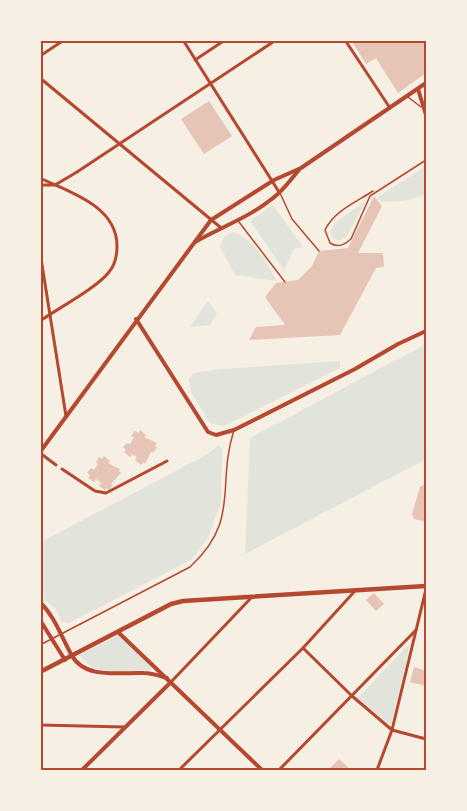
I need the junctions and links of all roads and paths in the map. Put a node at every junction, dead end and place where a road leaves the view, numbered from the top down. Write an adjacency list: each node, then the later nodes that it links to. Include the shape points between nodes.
1 (64, 40): 6 (street)
2 (183, 40): 7 (street)
3 (225, 40): 7 (street)
4 (276, 40): 9 (street)
5 (345, 40): 13 (street)
6 (40, 56)
7 (195, 60): 9 (street)
8 (40, 78): 16 (street)
9 (211, 83): 16 (street); 20 (street)
10 (426, 83): 11 (street)
11 (418, 89): 12 (street); 14 (street)
12 (407, 96): 13 (street); 15 (lane, via 422,107)
13 (390, 108): 18 (street)
14 (426, 115)
15 (426, 122)
16 (120, 143): 21 (street); 25 (street)
17 (426, 160): 23 (lane, via 370,196 351,239 340,246 330,243 325,230 329,222)
18 (301, 168): 20 (street); 24 (street)
19 (41, 178): 21 (street); 22 (street)
20 (274, 180): 24 (street); 25 (street)
21 (55, 185): 22 (street); 32 (street, via 106,216 116,231 117,246 109,273)
22 (41, 186)
23 (373, 191)
24 (279, 192): 26 (street); 29 (lane, via 292,219)
25 (211, 220): 27 (street); 28 (street)
26 (238, 221): 27 (street); 31 (lane)
27 (220, 227): 28 (street)
28 (191, 244): 33 (street)
29 (319, 251)
30 (40, 252): 32 (street)
31 (285, 282)
32 (50, 314): 34 (street); 36 (street)
33 (136, 319): 36 (street); 37 (street, via 208,432 216,435)
34 (40, 321)
35 (426, 331): 37 (street)
36 (66, 417): 38 (street)
37 (234, 430): 49 (lane, via 224,511 203,554 190,567)
38 (40, 452): 40 (street)
39 (167, 461): 41 (street, via 106,494)
40 (56, 465)
41 (62, 469)
42 (426, 587): 43 (main road); 47 (street)
43 (355, 590): 44 (main road); 52 (street)
44 (252, 597): 48 (main road, via 171,604); 56 (street)
45 (40, 602): 49 (street, via 51,612)
46 (40, 620): 50 (street)
47 (416, 630): 57 (street); 61 (street)
48 (119, 633): 53 (main road); 56 (street)
49 (61, 634): 50 (lane); 53 (street)
50 (52, 639): 51 (lane); 54 (street)
51 (40, 645)
52 (303, 648): 57 (street); 60 (street)
53 (71, 656): 54 (main road); 56 (street, via 88,670 146,673)
54 (65, 660): 55 (main road)
55 (40, 672)
56 (169, 680): 59 (street); 60 (street)
57 (352, 696): 61 (street); 67 (street)
58 (40, 724): 59 (street)
59 (124, 727): 64 (street)
60 (220, 730): 65 (street); 66 (street)
61 (392, 730): 62 (street); 63 (street)
62 (426, 739)
63 (377, 769)
64 (82, 771)
65 (179, 771)
66 (262, 771)
67 (279, 771)

